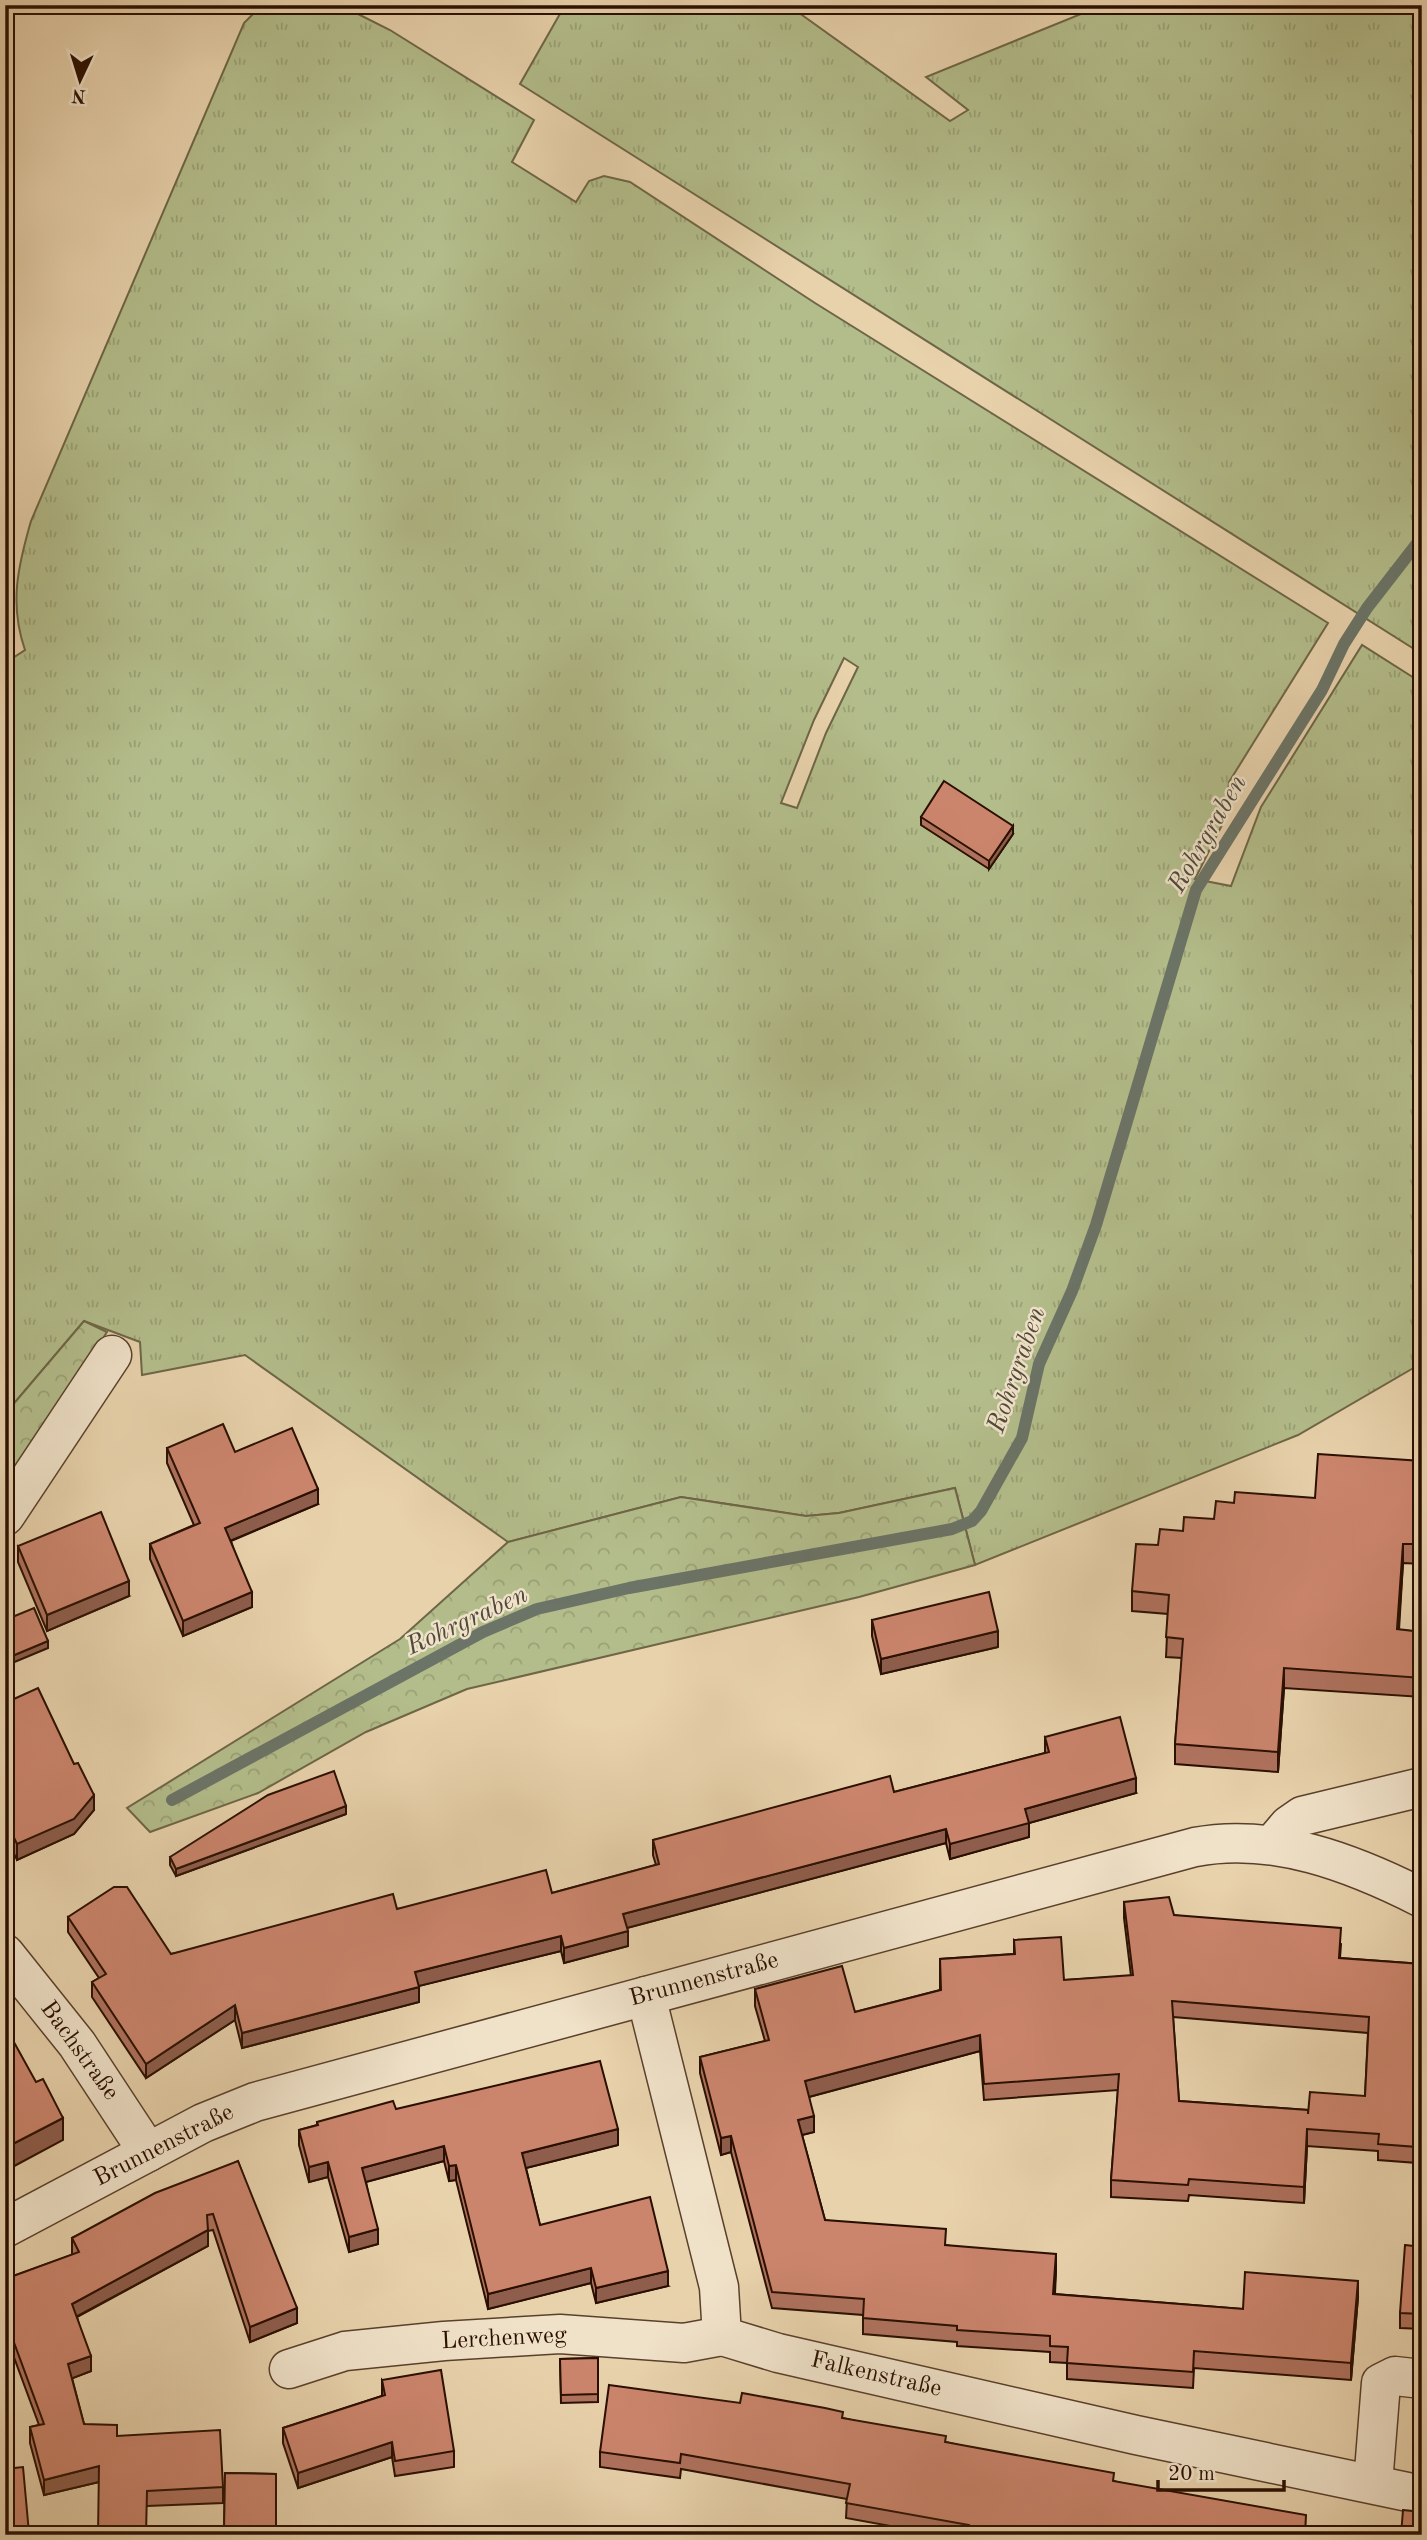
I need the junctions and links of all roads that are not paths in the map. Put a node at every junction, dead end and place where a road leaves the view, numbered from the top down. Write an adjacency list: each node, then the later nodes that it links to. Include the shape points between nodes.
1 (112, 1355): 2 (street)
2 (5, 1516)
3 (1422, 1787): 4 (street, via 1302,1816)
4 (1272, 1845): 5 (street, Brunnenstraße, via 1365,1872); 7 (street, Brunnenstraße, via 1239,1842 1195,1847)
5 (1422, 1898)
6 (5, 1954): 8 (street, Bachstraße, via 77,2044)
7 (646, 1996): 8 (street, Brunnenstraße, via 255,2102); 10 (street, via 719,2287)
8 (148, 2152): 9 (street, Brunnenstraße)
9 (5, 2228)
10 (722, 2336): 11 (street, Lerchenweg, via 684,2343 560,2334 444,2341 345,2351); 13 (street, Falkenstraße, via 778,2353 1136,2435)
11 (289, 2369)
12 (1422, 2379): 13 (street, via 1392,2377 1381,2383)
13 (1373, 2484): 14 (street, Falkenstraße)
14 (1422, 2495)

